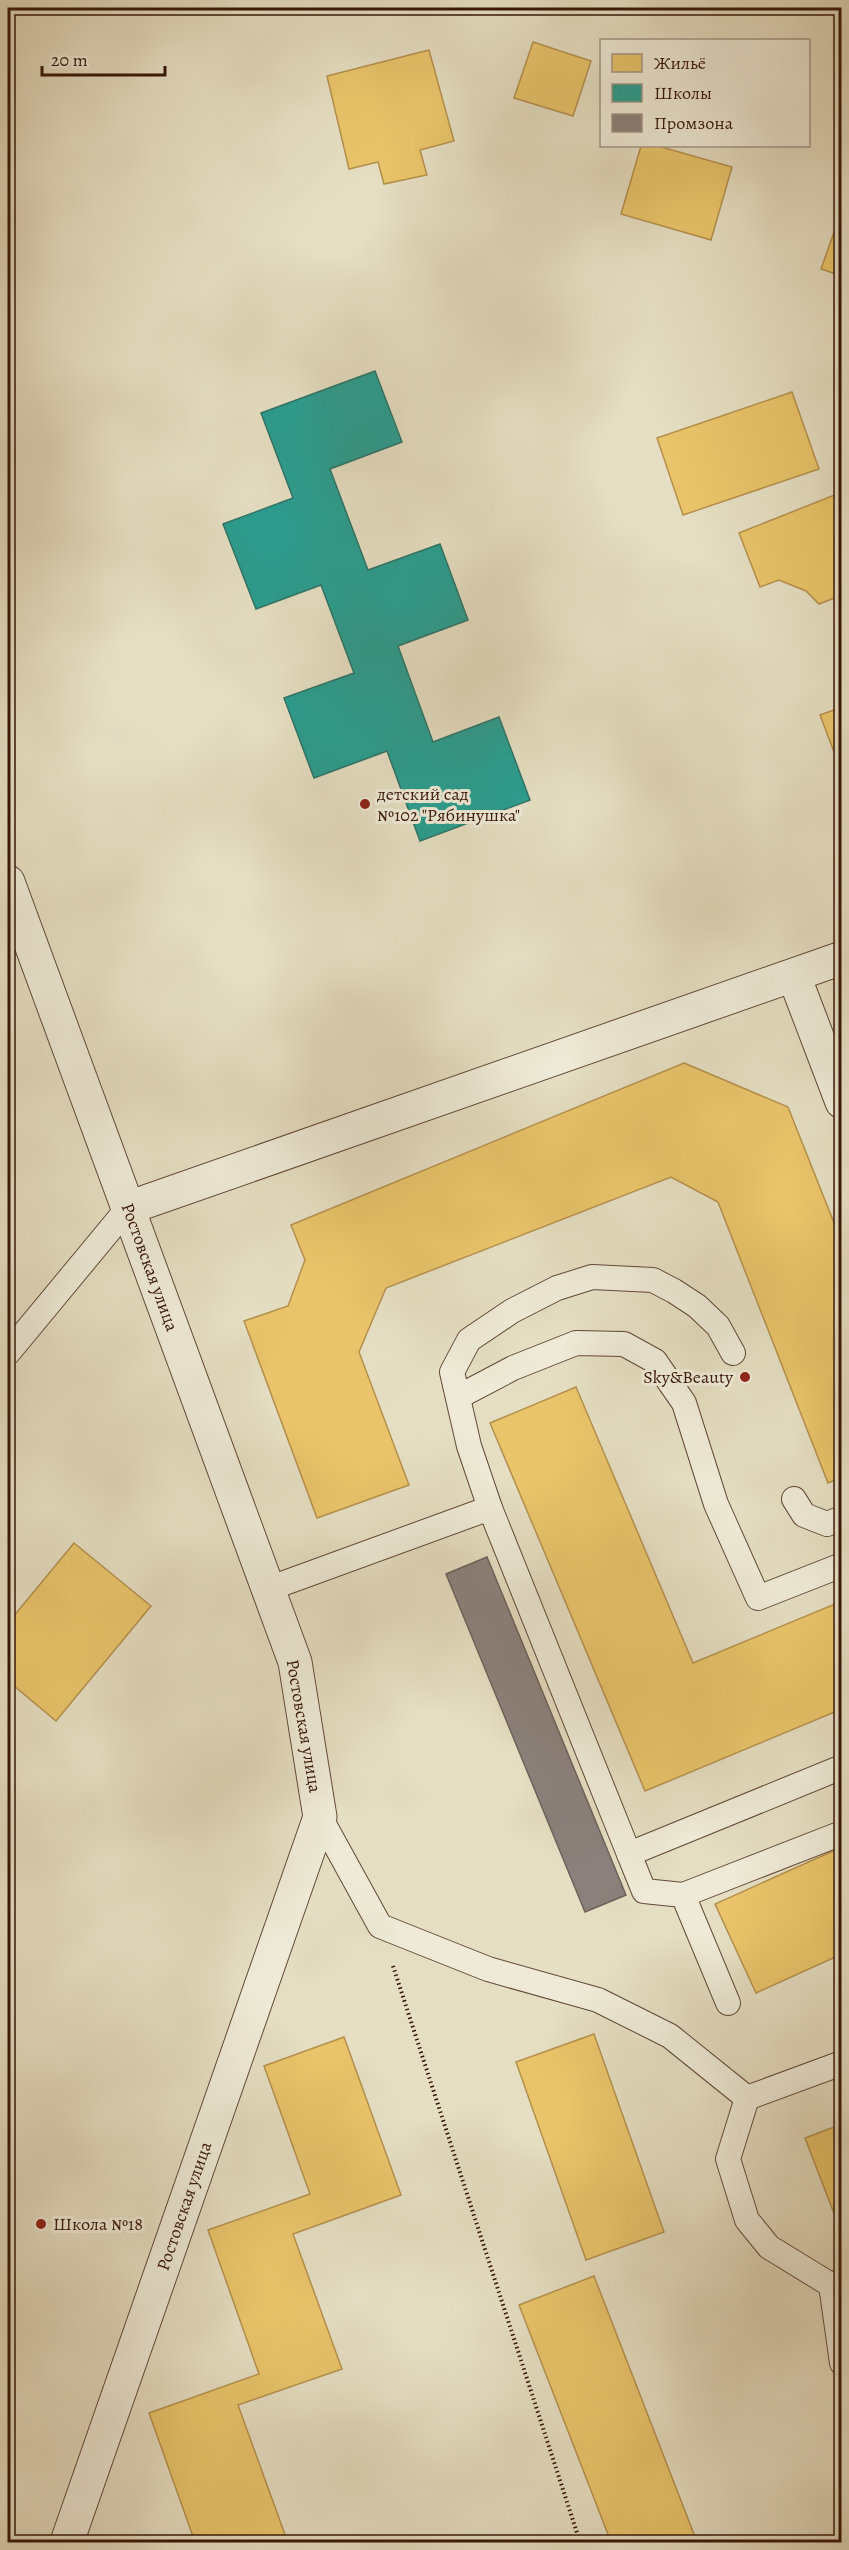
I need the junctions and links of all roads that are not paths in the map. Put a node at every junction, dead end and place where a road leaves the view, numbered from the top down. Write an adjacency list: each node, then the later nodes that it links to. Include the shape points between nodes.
1 (8, 882): 5 (street, Ростовская улица)
2 (842, 958): 3 (street)
3 (794, 976): 4 (street); 5 (street)
4 (842, 1102)
5 (128, 1208): 6 (lane); 13 (street, Ростовская улица)
6 (8, 1353)
7 (733, 1353): 8 (lane, via 718,1326 674,1291 652,1280 592,1277 557,1288 512,1311 469,1340 452,1372)
8 (458, 1397): 10 (lane, via 469,1446); 12 (lane, via 513,1368 576,1343 624,1344 655,1361 684,1403 716,1504 758,1598)
9 (794, 1499): 11 (lane, via 804,1515 811,1518 827,1524)
10 (490, 1508): 13 (lane); 17 (lane)
11 (842, 1518)
12 (842, 1565)
13 (268, 1589): 15 (street, Ростовская улица, via 295,1662)
14 (842, 1767): 17 (lane)
15 (320, 1817): 21 (lane, via 380,1926 488,1969 598,2000 670,2036); 24 (street, Ростовская улица)
16 (842, 1833): 18 (lane)
17 (629, 1854): 18 (lane, via 644,1891)
18 (683, 1895): 19 (lane)
19 (728, 2003)
20 (842, 2063): 21 (lane)
21 (747, 2098): 22 (lane, via 728,2159 747,2220 769,2247)
22 (836, 2283): 23 (lane)
23 (842, 2363)
24 (67, 2542)

